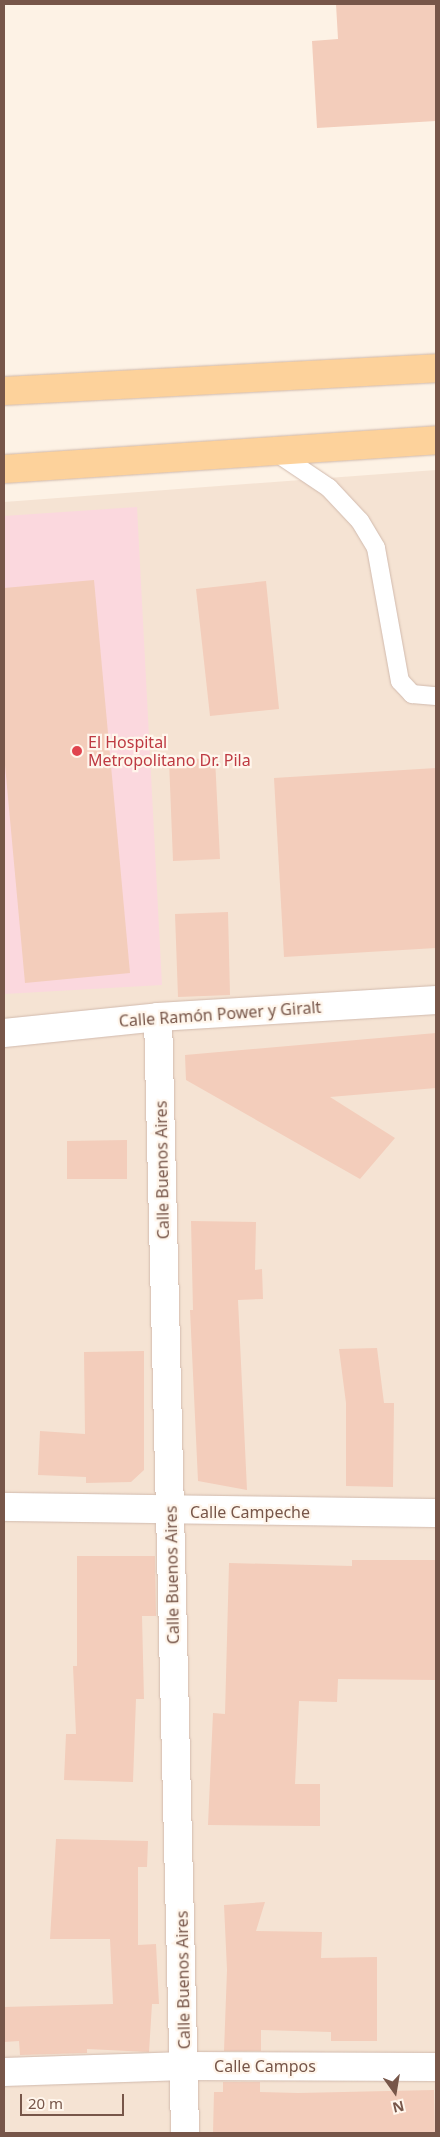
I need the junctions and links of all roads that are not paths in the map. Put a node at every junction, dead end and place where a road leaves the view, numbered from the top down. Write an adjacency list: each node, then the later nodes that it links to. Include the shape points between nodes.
1 (436, 357): 3 (main road)
2 (436, 368): 3 (main road)
3 (404, 370): 4 (main road)
4 (4, 391)
5 (436, 440): 6 (main road)
6 (273, 451): 7 (main road); 8 (lane, via 329,488 360,521 376,548 400,681 412,694)
7 (4, 469)
8 (436, 696)
9 (436, 1000): 10 (street, Calle Ramón Power y Giralt)
10 (158, 1017): 11 (street, Calle Ramón Power y Giralt); 13 (street, Calle Buenos Aires)
11 (4, 1033)
12 (4, 1507): 13 (street, Calle Campeche)
13 (170, 1511): 14 (street, Calle Campeche); 15 (street, Calle Buenos Aires)
14 (436, 1513)
15 (185, 2066): 16 (street, Calle Campos); 17 (street, Calle Campos); 18 (street, Calle Buenos Aires)
16 (436, 2066)
17 (4, 2072)
18 (185, 2133)

